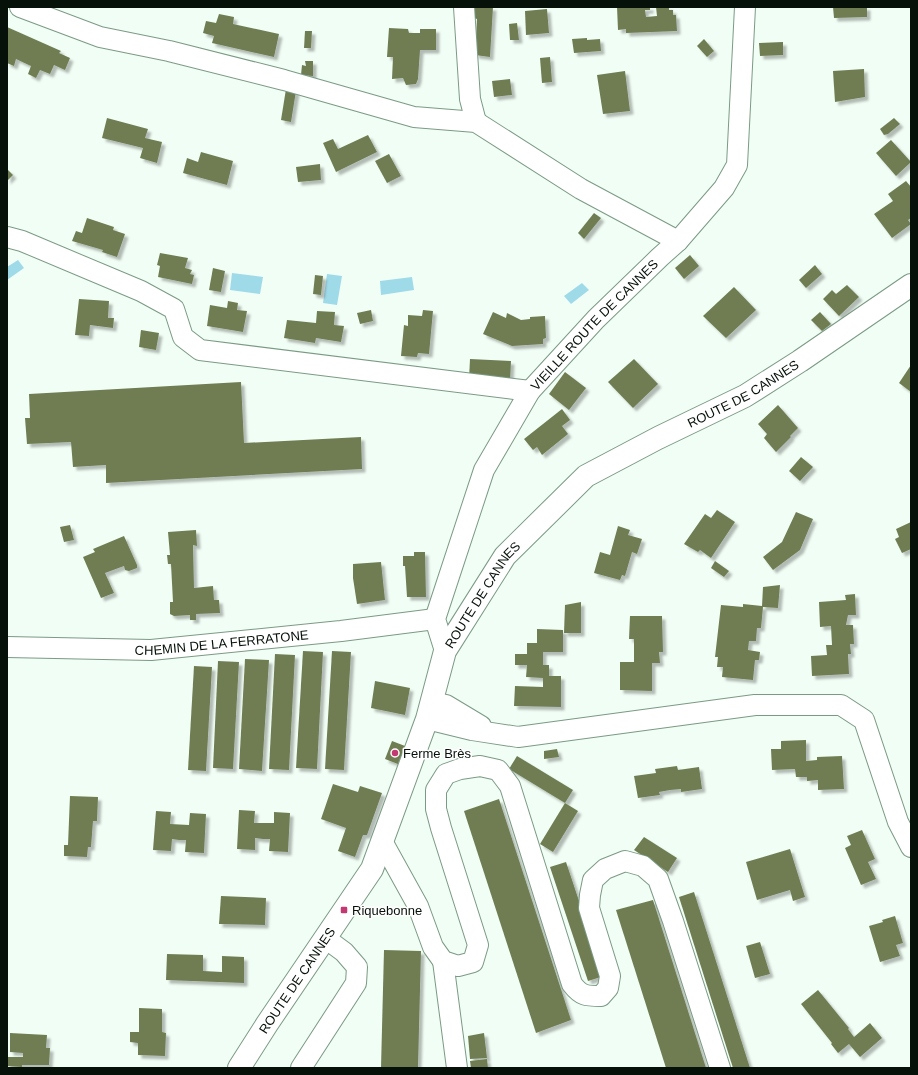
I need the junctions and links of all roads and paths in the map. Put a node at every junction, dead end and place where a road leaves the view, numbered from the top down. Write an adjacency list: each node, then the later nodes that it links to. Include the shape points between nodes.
1 (20, 7): 4 (street, via 100,37 169,50 414,117)
2 (464, 7): 4 (street, via 470,99)
3 (745, 7): 6 (street, VIEILLE ROUTE DE CANNES, via 737,165 724,188)
4 (476, 122): 6 (street, via 581,189)
5 (7, 236): 8 (street, via 141,291 174,309 183,337 200,350)
6 (678, 242): 8 (street, VIEILLE ROUTE DE CANNES, via 596,319)
7 (911, 285): 11 (main road, ROUTE DE CANNES, via 745,396 586,476 505,556)
8 (530, 391): 9 (street, VIEILLE ROUTE DE CANNES, via 484,470)
9 (435, 619): 10 (street, CHEMIN DE LA FERRATONE, via 151,650); 11 (street)
10 (7, 647)
11 (445, 650): 12 (main road, ROUTE DE CANNES)
12 (429, 711): 13 (main road, ROUTE DE CANNES); 14 (street, via 446,705 495,734 518,737 756,705 841,705 864,720 898,822)
13 (382, 841): 15 (main road, ROUTE DE CANNES, via 372,869); 16 (street, via 418,906 433,947)
14 (911, 847)
15 (325, 938): 17 (main road, ROUTE DE CANNES); 18 (street, via 344,952 358,967 356,983)
16 (443, 961): 19 (street); 20 (street, via 458,966 473,962 478,945 441,828 436,809 436,790 446,774 460,769 480,766 498,770 510,786 572,984 579,994 601,996 608,988 610,976 589,908 593,880 605,869 625,861 643,866 658,879)
17 (239, 1068)
18 (301, 1068)
19 (457, 1068)
20 (720, 1068)

